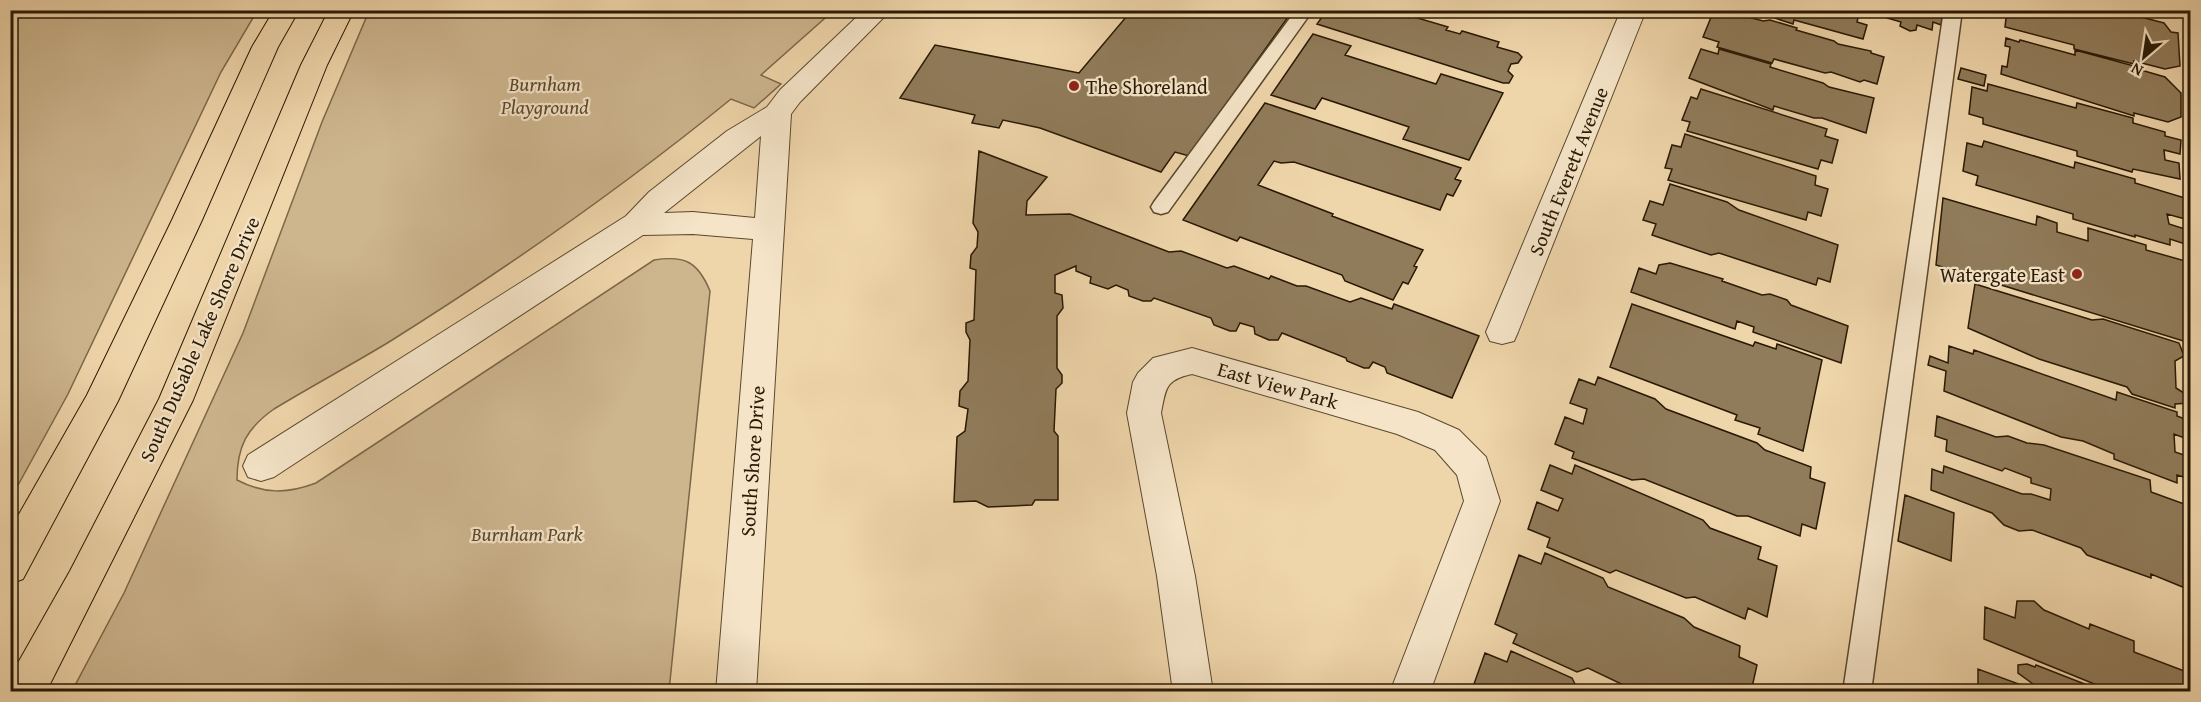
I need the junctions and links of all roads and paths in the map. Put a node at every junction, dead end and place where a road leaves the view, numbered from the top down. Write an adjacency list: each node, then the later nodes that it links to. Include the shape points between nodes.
1 (287, 10): 13 (highway, via 265,47 101,401)
2 (342, 10): 14 (highway, South DuSable Lake Shore Drive, via 314,65 176,400)
3 (879, 10): 7 (street)
4 (1305, 10): 8 (lane)
5 (1634, 10): 11 (street, South Everett Avenue)
6 (1953, 10): 18 (lane)
7 (777, 113): 9 (street, via 737,138 677,185); 10 (street, South Shore Drive)
8 (1161, 207)
9 (637, 224): 10 (street, via 693,223); 12 (street)
10 (768, 230): 15 (street, South Shore Drive)
11 (1502, 332)
12 (261, 466)
13 (10, 567)
14 (24, 692)
15 (736, 692)
16 (1193, 692): 17 (street, East View Park, via 1176,576 1144,413 1150,382 1165,368 1192,361 1406,422 1447,440 1473,468 1482,501)
17 (1410, 692)
18 (1857, 692)

